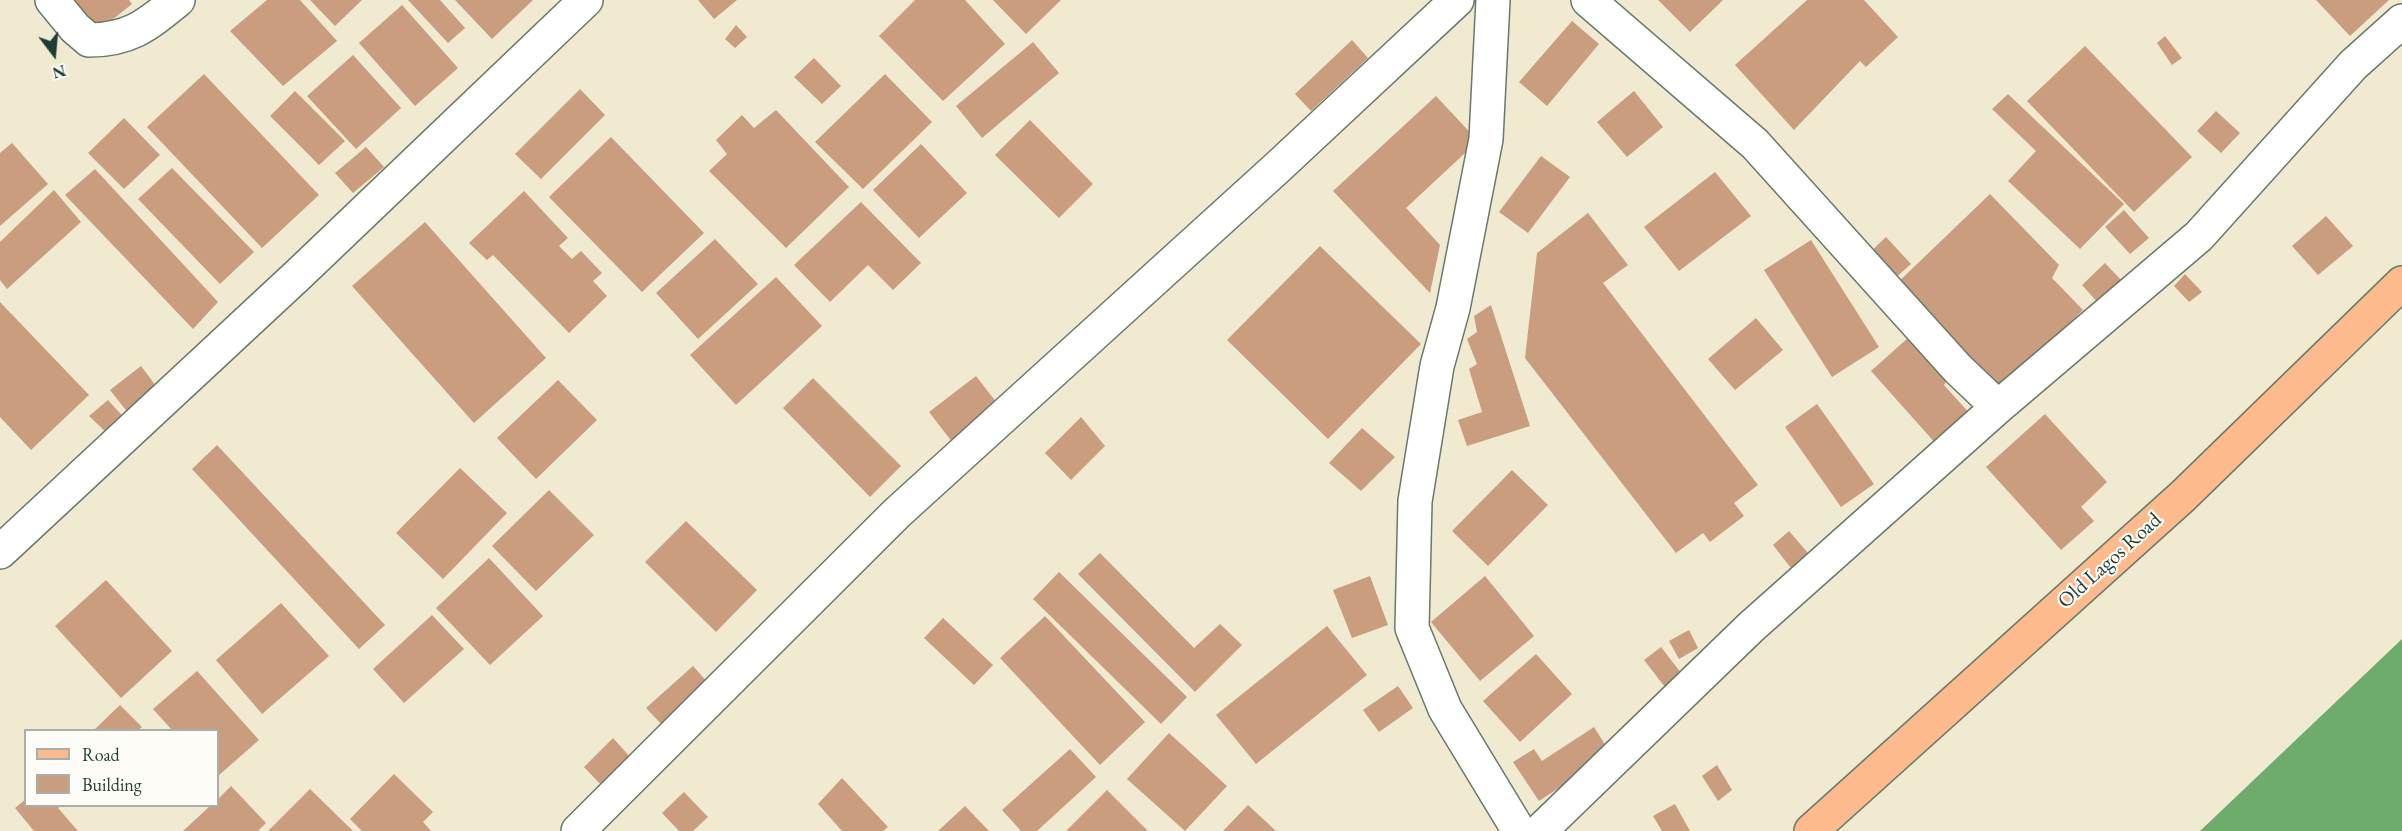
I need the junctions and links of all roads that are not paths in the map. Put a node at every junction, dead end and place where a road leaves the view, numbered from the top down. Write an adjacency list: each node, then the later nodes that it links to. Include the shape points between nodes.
1 (52, 0): 2 (street, via 89,40 115,40 151,21)
2 (177, 0)
3 (586, 0): 10 (street)
4 (1457, 0): 11 (street, via 897,513)
5 (1493, 0): 12 (street, via 1486,139 1453,308 1437,366 1415,501 1412,628 1445,709)
6 (1588, 0): 9 (street, via 1755,144 1958,369)
7 (2402, 21): 9 (street, via 2353,65 2199,236)
8 (2402, 283): 14 (main road, Old Lagos Road, via 2183,496)
9 (1998, 407): 13 (street, via 1751,627)
10 (0, 552)
11 (578, 831)
12 (1519, 831)
13 (1540, 831)
14 (1811, 831)

